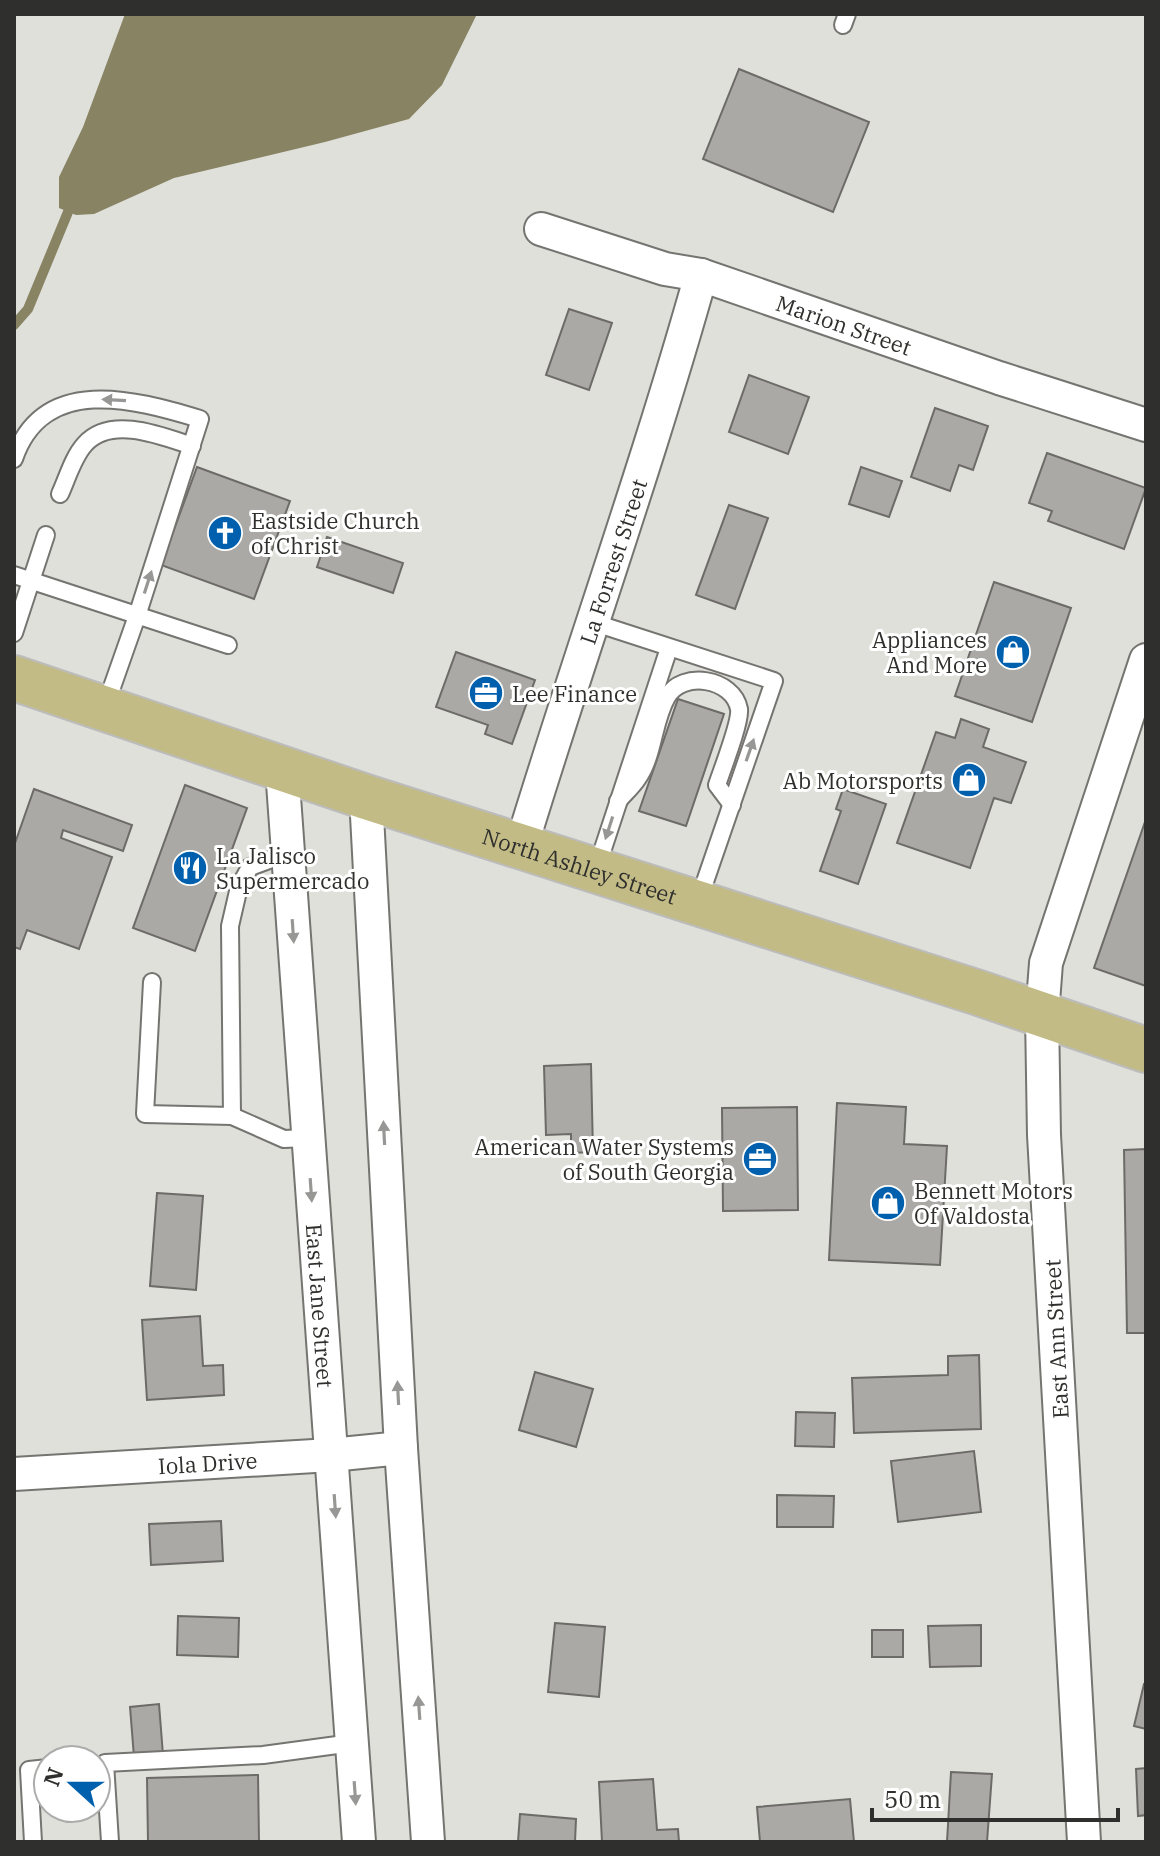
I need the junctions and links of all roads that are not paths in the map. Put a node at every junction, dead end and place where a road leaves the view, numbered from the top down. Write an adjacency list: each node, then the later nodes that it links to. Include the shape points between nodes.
1 (541, 229): 2 (street, Marion Street, via 665,269)
2 (701, 275): 3 (street, Marion Street); 11 (street, La Forrest Street, via 665,404)
3 (1146, 425)
4 (192, 446): 5 (lane, one-way to 5, via 200,419 149,403 109,398 71,402 36,420); 6 (lane, via 148,431 121,429 100,435 86,442); 10 (lane, one-way to 4)
5 (14, 459)
6 (60, 494)
7 (46, 535): 9 (lane)
8 (14, 575): 9 (lane)
9 (32, 581): 10 (lane); 12 (lane)
10 (137, 616): 13 (lane); 17 (lane)
11 (592, 622): 14 (lane); 22 (street, La Forrest Street)
12 (14, 633)
13 (228, 645)
14 (669, 648): 20 (lane); 21 (lane, one-way to 14, via 774,681)
15 (1145, 665): 27 (street, East Ann Street, via 1046,963)
16 (14, 678): 17 (main road, North Ashley Street)
17 (104, 708): 18 (main road, North Ashley Street)
18 (282, 769): 19 (main road, North Ashley Street); 23 (street, East Jane Street)
19 (366, 797): 22 (main road, North Ashley Street); 31 (street, one-way to 19)
20 (618, 801): 21 (lane, via 640,776 667,697 678,684 697,678 735,698 740,712 717,785); 24 (lane, one-way to 24)
21 (732, 805): 25 (lane)
22 (521, 847): 24 (main road, North Ashley Street)
23 (288, 853): 29 (lane, via 250,867 230,926); 30 (street, East Jane Street, one-way to 30)
24 (596, 870): 25 (main road, North Ashley Street)
25 (698, 904): 27 (main road, North Ashley Street)
26 (152, 982): 29 (lane, via 145,1114)
27 (1042, 1015): 28 (main road, North Ashley Street); 40 (street, East Ann Street, via 1044,1135)
28 (1146, 1050)
29 (232, 1116): 30 (lane, via 284,1139)
30 (307, 1138): 32 (street, East Jane Street, one-way to 32)
31 (401, 1448): 32 (street, Iola Drive); 39 (street, one-way to 31)
32 (331, 1455): 33 (street, Iola Drive); 34 (street, East Jane Street, one-way to 34)
33 (14, 1474)
34 (352, 1743): 35 (lane, via 263,1755); 38 (street, East Jane Street, one-way to 38)
35 (112, 1762)
36 (32, 1770): 37 (lane)
37 (32, 1824)
38 (359, 1842)
39 (428, 1842)
40 (1084, 1842)

